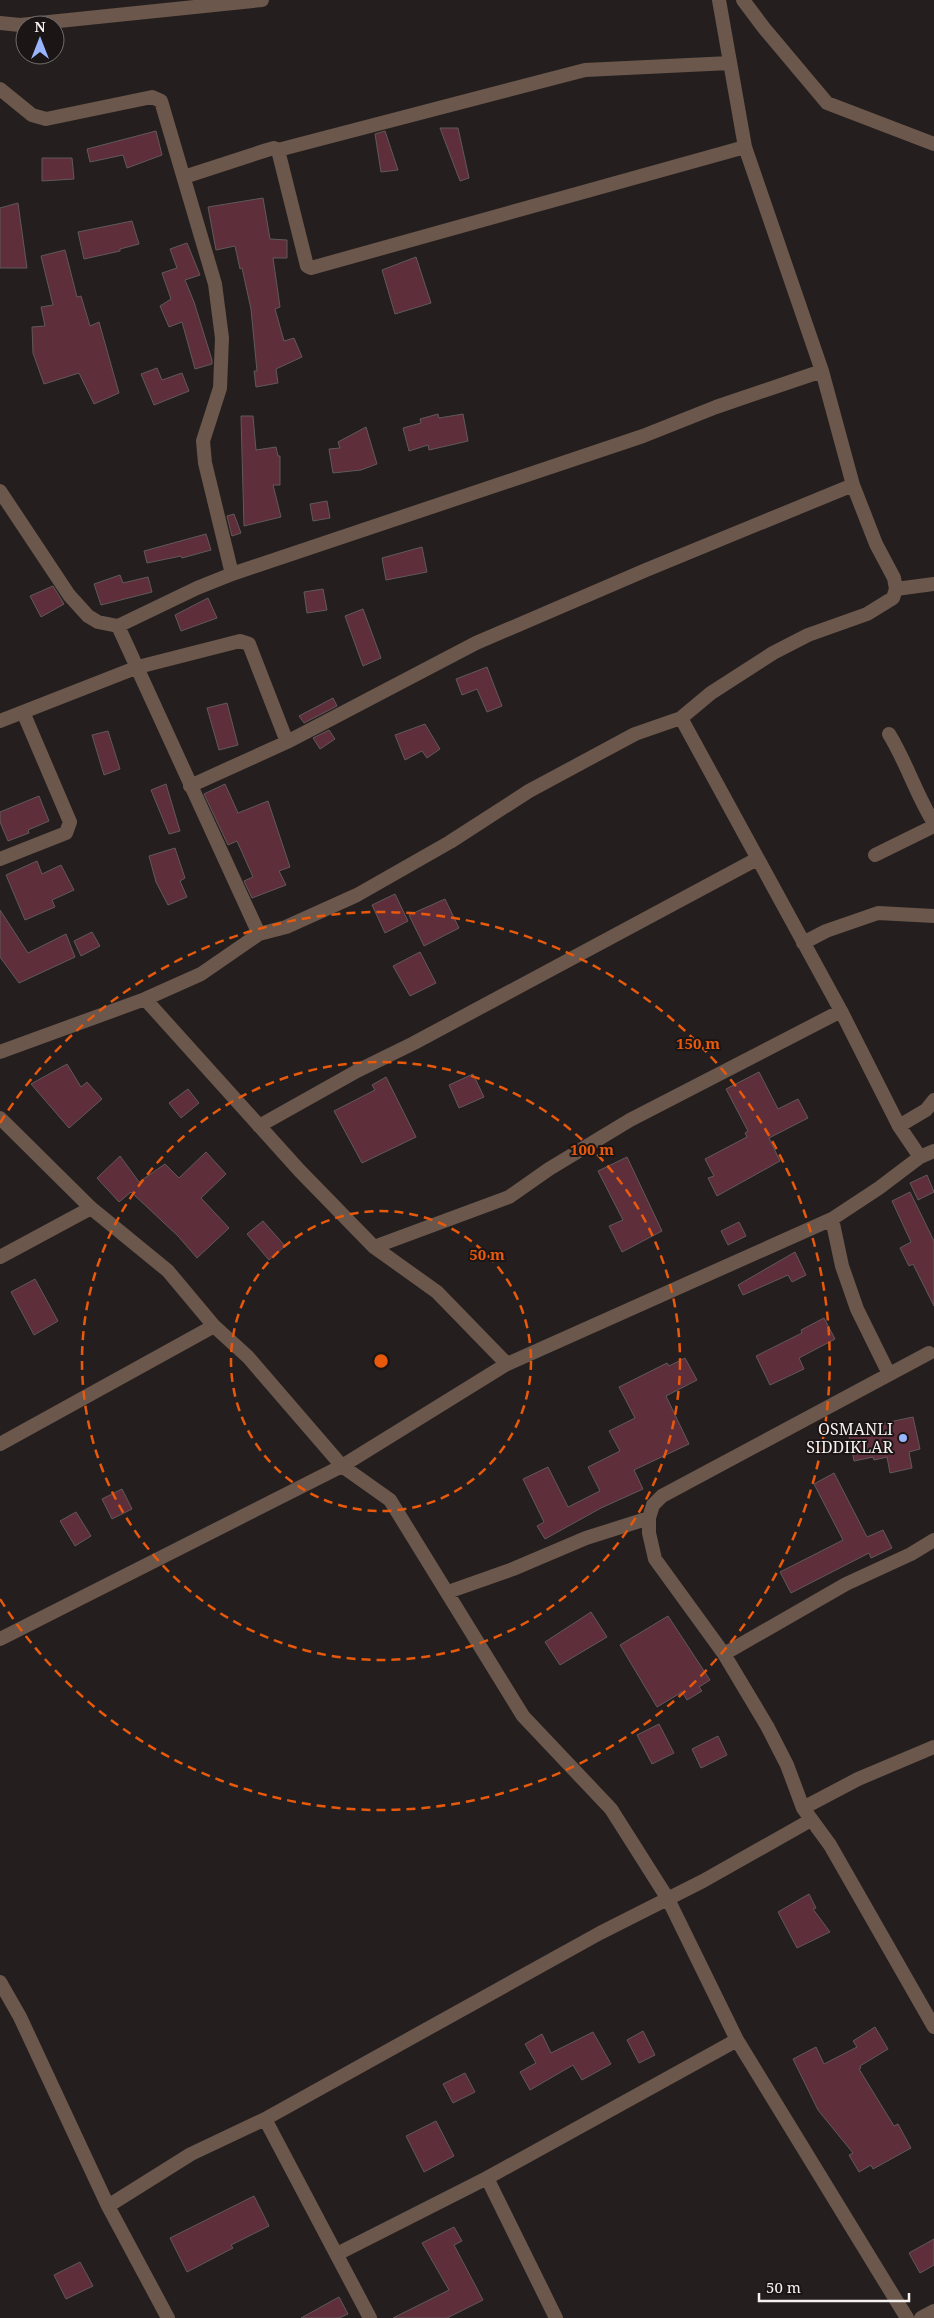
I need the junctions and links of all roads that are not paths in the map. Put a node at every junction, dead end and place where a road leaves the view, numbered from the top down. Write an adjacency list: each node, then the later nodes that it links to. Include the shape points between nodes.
1 (262, 0): 4 (street, via 20,25)
2 (719, 0): 5 (street)
3 (743, 0): 7 (street, via 827,103)
4 (0, 23)
5 (730, 63): 8 (street); 9 (street, via 585,70)
6 (0, 89): 10 (street, via 32,115 46,119 158,98)
7 (934, 144)
8 (745, 147): 9 (street, via 311,268 307,266); 11 (street)
9 (278, 150): 10 (street, via 274,148)
10 (184, 177): 14 (street, via 215,284 222,338 220,388 203,441 205,463)
11 (822, 371): 12 (street); 14 (street, via 716,407 644,436)
12 (853, 485): 16 (street); 23 (street, via 476,643)
13 (0, 492): 17 (street, via 69,595 88,616 98,622)
14 (232, 574): 17 (street)
15 (934, 584): 16 (street)
16 (896, 589): 20 (street, via 893,598 867,614 808,635 773,653 712,693)
17 (118, 626): 18 (street)
18 (138, 667): 19 (street); 23 (street, via 240,641 249,644); 24 (street)
19 (24, 712): 21 (street); 27 (street, via 70,822 66,833)
20 (681, 718): 28 (street); 30 (street, via 635,734 529,791 450,842 357,895 286,927)
21 (0, 721)
22 (889, 734): 25 (street)
23 (287, 742): 24 (street)
24 (190, 786): 30 (street)
25 (934, 824): 26 (street)
26 (875, 855)
27 (0, 859)
28 (757, 860): 31 (street); 37 (street)
29 (934, 916): 31 (street, via 878,913)
30 (259, 934): 32 (street, via 201,974)
31 (802, 942): 33 (street)
32 (145, 1000): 34 (street); 37 (street)
33 (841, 1011): 38 (street); 43 (street, via 630,1120 509,1197)
34 (0, 1052)
35 (934, 1100): 38 (street, via 926,1110)
36 (0, 1118): 41 (street)
37 (259, 1126): 43 (street)
38 (899, 1126): 40 (street)
39 (934, 1151): 40 (street)
40 (920, 1157): 42 (street)
41 (91, 1208): 44 (street); 45 (street, via 168,1272)
42 (832, 1219): 47 (street); 48 (street, via 842,1266 857,1309)
43 (374, 1247): 47 (street, via 437,1292)
44 (0, 1257)
45 (214, 1326): 49 (street); 50 (street, via 248,1357)
46 (932, 1356): 48 (street)
47 (506, 1364): 50 (street)
48 (889, 1374): 51 (street, via 662,1496 653,1505)
49 (0, 1444)
50 (342, 1466): 53 (street, via 390,1500); 54 (street)
51 (649, 1518): 53 (street, via 586,1538); 55 (street, via 654,1559)
52 (934, 1540): 55 (street, via 846,1584)
53 (448, 1592): 58 (street, via 524,1716 611,1809)
54 (0, 1639)
55 (724, 1654): 57 (street, via 778,1745)
56 (934, 1747): 57 (street, via 858,1779)
57 (807, 1814): 58 (street); 60 (street, via 830,1845)
58 (668, 1899): 61 (street); 62 (street, via 600,1933)
59 (0, 1982): 64 (street)
60 (934, 2027)
61 (736, 2040): 63 (street); 70 (street)
62 (264, 2119): 64 (street, via 191,2154); 65 (street)
63 (487, 2178): 65 (street); 69 (street)
64 (108, 2206): 67 (street)
65 (337, 2254): 68 (street)
66 (934, 2311): 71 (street)
67 (168, 2318)
68 (370, 2318)
69 (556, 2318)
70 (907, 2318)
71 (921, 2318)

